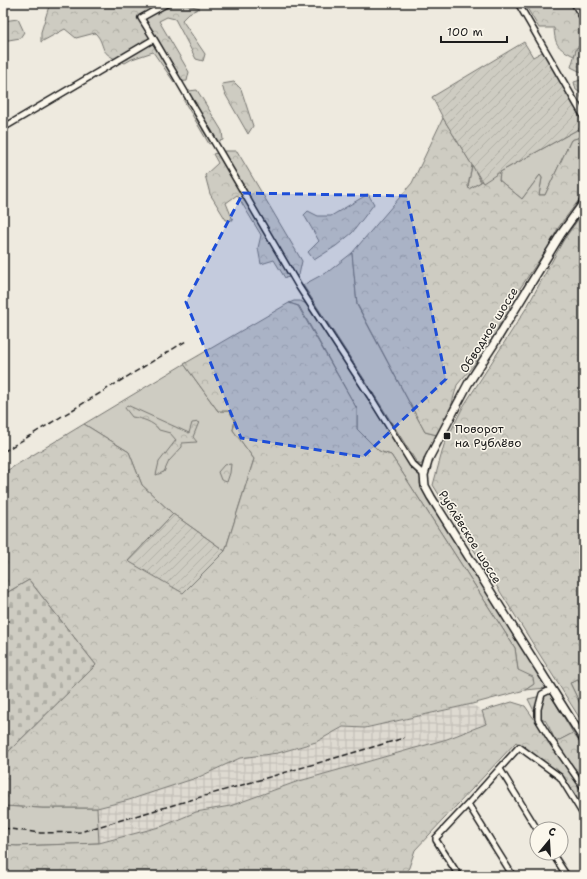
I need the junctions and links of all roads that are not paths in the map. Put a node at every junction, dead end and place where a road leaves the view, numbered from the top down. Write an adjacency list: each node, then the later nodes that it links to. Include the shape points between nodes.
1 (168, 3): 5 (street, via 141,18)
2 (518, 3): 6 (street)
3 (574, 3): 4 (street)
4 (583, 18)
5 (154, 39): 7 (street); 9 (street, via 299,287 412,464)
6 (584, 117)
7 (3, 128)
8 (584, 202): 9 (street, Обводное шоссе, via 561,234 468,384 429,458)
9 (424, 475): 10 (street, Рублёвское шоссе, via 430,497)
10 (552, 689): 11 (street, Рублёвское шоссе); 13 (street, via 542,694 538,719)
11 (584, 740)
12 (500, 769): 14 (street); 15 (street, via 521,748 560,777); 16 (street)
13 (584, 788)
14 (468, 804): 18 (street, via 436,838); 19 (street)
15 (584, 816)
16 (533, 821)
17 (557, 861): 20 (street)
18 (459, 876)
19 (513, 876)
20 (566, 876)

